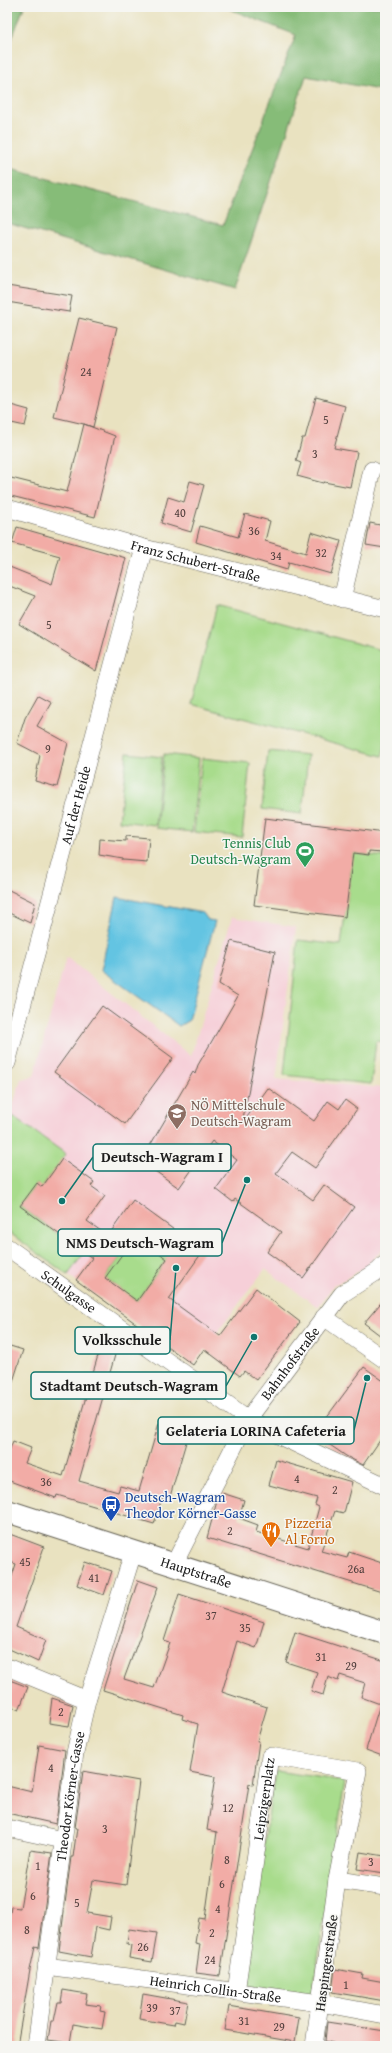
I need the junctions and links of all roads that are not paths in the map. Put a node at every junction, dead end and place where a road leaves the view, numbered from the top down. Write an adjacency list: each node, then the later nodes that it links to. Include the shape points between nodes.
1 (372, 470): 4 (street)
2 (7, 508): 3 (street, Franz Schubert-Straße)
3 (144, 548): 4 (street, Franz Schubert-Straße); 6 (street, Auf der Heide)
4 (342, 599): 5 (street, Franz Schubert-Straße)
5 (385, 609)
6 (7, 1063)
7 (7, 1247): 11 (street, Schulgasse)
8 (385, 1264): 9 (street, Bahnhofstraße, via 342,1294)
9 (324, 1317): 10 (street); 11 (street, Bahnhofstraße)
10 (385, 1360)
11 (248, 1419): 12 (street, Schulgasse); 15 (street, Bahnhofstraße)
12 (385, 1486)
13 (7, 1511): 14 (main road, Hauptstraße)
14 (133, 1554): 15 (main road, Hauptstraße); 18 (street, Theodor Körner-Gasse)
15 (173, 1566): 16 (main road, Hauptstraße)
16 (385, 1633)
17 (7, 1668): 18 (street)
18 (87, 1700): 20 (street, Theodor Körner-Gasse, via 75,1753)
19 (7, 1828): 20 (street)
20 (63, 1840): 23 (street, Theodor Körner-Gasse)
21 (337, 1880): 22 (street); 24 (street, Leipzigerplatz, via 358,1771 270,1756); 25 (street, Haspingerstraße)
22 (385, 1887)
23 (46, 1966): 24 (street, Heinrich Collin-Straße); 27 (street, Theodor Körner-Gasse)
24 (236, 1992): 25 (street, Heinrich Collin-Straße)
25 (320, 2003): 26 (street, Heinrich Collin-Straße); 28 (street, Haspingerstraße)
26 (385, 2015)
27 (36, 2046)
28 (314, 2046)

